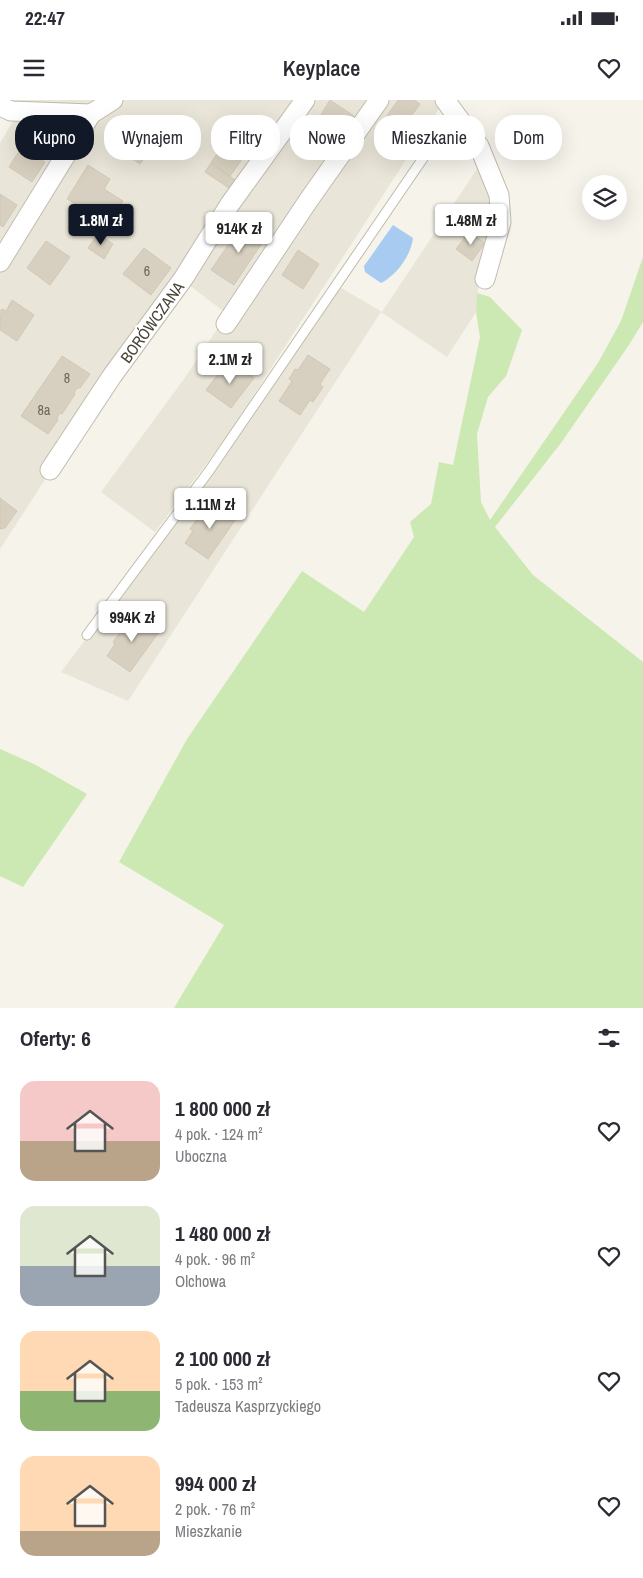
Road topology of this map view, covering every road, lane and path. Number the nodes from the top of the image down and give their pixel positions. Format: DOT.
graph roads {
  1 [pos="113,100"];
  2 [pos="305,100"];
  3 [pos="379,100"];
  4 [pos="0,106"];
  5 [pos="449,106"];
  6 [pos="91,114"];
  7 [pos="0,262"];
  8 [pos="485,279"];
  9 [pos="226,324"];
  10 [pos="50,470"];
  11 [pos="87,634"];
  1 -- 6 [label="street"];
  2 -- 10 [label="street, BORÓWCZANA"];
  3 -- 9 [label="street"];
  4 -- 6 [label="street"];
  5 -- 8 [label="street"];
  5 -- 11 [label="lane"];
  6 -- 7 [label="street"];
}
